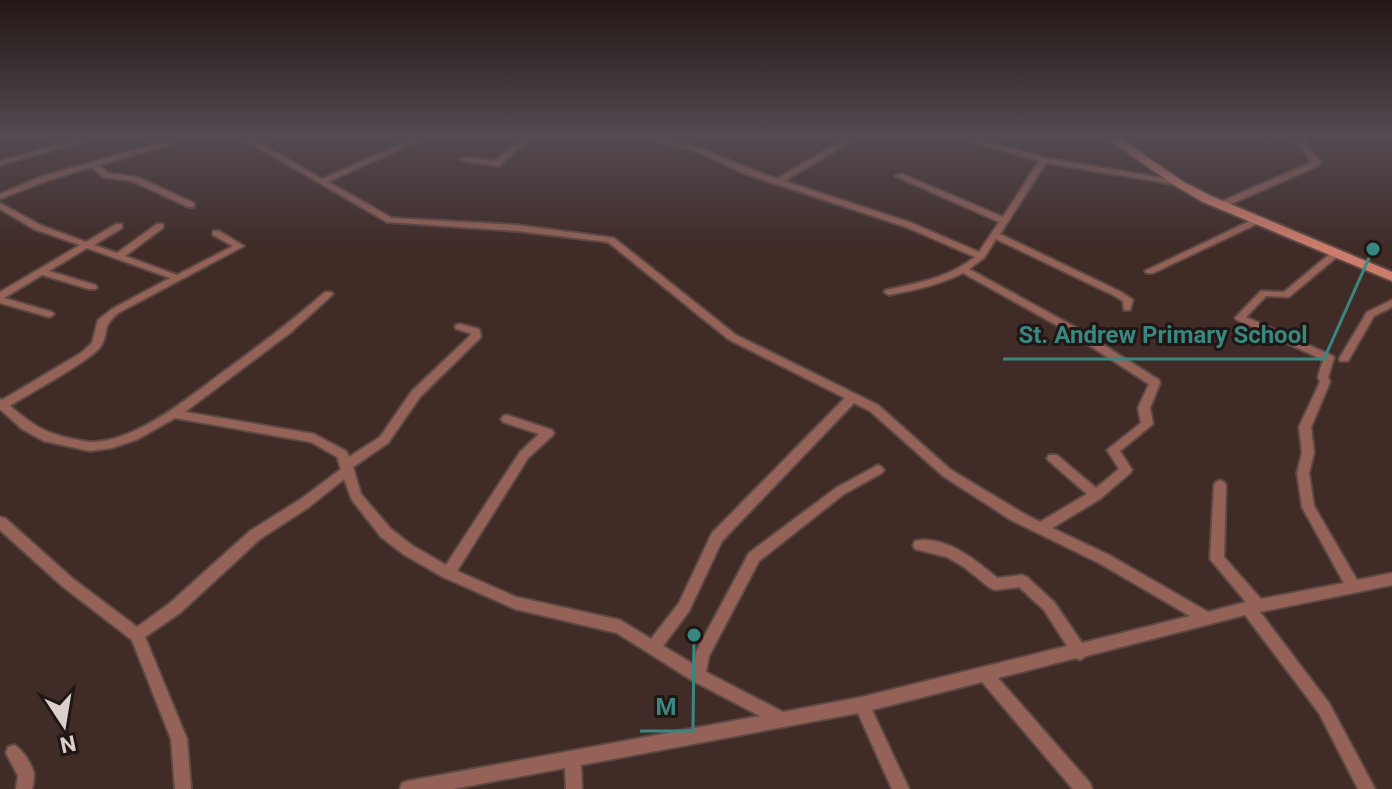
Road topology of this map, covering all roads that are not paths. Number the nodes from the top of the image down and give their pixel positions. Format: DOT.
graph roads {
  1 [pos="61,174"];
  2 [pos="105,174"];
  3 [pos="307,174"];
  4 [pos="340,174"];
  5 [pos="764,174"];
  6 [pos="790,174"];
  7 [pos="1035,174"];
  8 [pos="1125,174"];
  9 [pos="1164,174"];
  10 [pos="1292,174"];
  11 [pos="899,176"];
  12 [pos="780,180"];
  13 [pos="321,182"];
  14 [pos="1178,183"];
  15 [pos="0,197"];
  16 [pos="0,205"];
  17 [pos="191,205"];
  18 [pos="1221,205"];
  19 [pos="1003,220"];
  20 [pos="1256,221"];
  21 [pos="119,226"];
  22 [pos="160,226"];
  23 [pos="216,233"];
  24 [pos="994,235"];
  25 [pos="84,245"];
  26 [pos="1335,254"];
  27 [pos="981,256"];
  28 [pos="117,257"];
  29 [pos="964,270"];
  30 [pos="1150,271"];
  31 [pos="41,272"];
  32 [pos="1392,277"];
  33 [pos="178,278"];
  34 [pos="92,287"];
  35 [pos="889,292"];
  36 [pos="328,294"];
  37 [pos="0,298"];
  38 [pos="1392,303"];
  39 [pos="1127,308"];
  40 [pos="49,314"];
  41 [pos="460,327"];
  42 [pos="1344,359"];
  43 [pos="853,397"];
  44 [pos="2,404"];
  45 [pos="174,414"];
  46 [pos="507,419"];
  47 [pos="1053,458"];
  48 [pos="348,467"];
  49 [pos="878,470"];
  50 [pos="1220,485"];
  51 [pos="1096,495"];
  52 [pos="0,522"];
  53 [pos="1042,527"];
  54 [pos="920,545"];
  55 [pos="448,573"];
  56 [pos="1392,579"];
  57 [pos="1354,587"];
  58 [pos="1253,607"];
  59 [pos="1206,618"];
  60 [pos="137,635"];
  61 [pos="654,647"];
  62 [pos="1080,653"];
  63 [pos="985,674"];
  64 [pos="698,676"];
  65 [pos="862,705"];
  66 [pos="781,719"];
  67 [pos="14,753"];
  68 [pos="573,761"];
  69 [pos="24,789"];
  70 [pos="183,789"];
  71 [pos="408,789"];
  72 [pos="574,789"];
  73 [pos="901,789"];
  74 [pos="1084,789"];
  75 [pos="1367,789"];
  1 -- 15 [label="street"];
  2 -- 17 [label="street"];
  3 -- 13 [label="street"];
  4 -- 13 [label="street"];
  5 -- 12 [label="street"];
  6 -- 12 [label="street"];
  7 -- 19 [label="street"];
  8 -- 14 [label="street"];
  9 -- 14 [label="street"];
  10 -- 18 [label="street"];
  11 -- 19 [label="street"];
  12 -- 27 [label="street"];
  13 -- 43 [label="street"];
  14 -- 18 [label="street"];
  16 -- 25 [label="street"];
  18 -- 20 [label="street"];
  19 -- 24 [label="street"];
  20 -- 26 [label="street"];
  20 -- 30 [label="street"];
  21 -- 25 [label="street"];
  22 -- 28 [label="street"];
  23 -- 33 [label="street"];
  24 -- 27 [label="street"];
  24 -- 39 [label="street"];
  25 -- 28 [label="street"];
  25 -- 31 [label="street"];
  26 -- 32 [label="street"];
  26 -- 57 [label="street"];
  27 -- 29 [label="street"];
  28 -- 33 [label="street"];
  29 -- 35 [label="street"];
  29 -- 51 [label="street"];
  31 -- 34 [label="street"];
  31 -- 37 [label="street"];
  33 -- 44 [label="street"];
  36 -- 45 [label="street"];
  37 -- 40 [label="street"];
  38 -- 42 [label="street"];
  41 -- 48 [label="street"];
  43 -- 53 [label="street"];
  43 -- 61 [label="street"];
  44 -- 45 [label="street"];
  45 -- 48 [label="street"];
  46 -- 55 [label="street"];
  47 -- 51 [label="street"];
  48 -- 55 [label="street"];
  48 -- 60 [label="street"];
  49 -- 64 [label="street"];
  50 -- 58 [label="street"];
  51 -- 53 [label="street"];
  52 -- 60 [label="street"];
  53 -- 59 [label="street"];
  54 -- 62 [label="street"];
  55 -- 61 [label="street"];
  56 -- 57 [label="street"];
  57 -- 58 [label="street"];
  58 -- 59 [label="street"];
  58 -- 75 [label="street"];
  59 -- 62 [label="street"];
  60 -- 70 [label="street"];
  61 -- 64 [label="street"];
  62 -- 63 [label="street"];
  63 -- 65 [label="street"];
  63 -- 74 [label="street"];
  64 -- 66 [label="street"];
  65 -- 66 [label="street"];
  65 -- 73 [label="street"];
  66 -- 68 [label="street"];
  67 -- 69 [label="street"];
  68 -- 71 [label="street"];
  68 -- 72 [label="street"];
}
